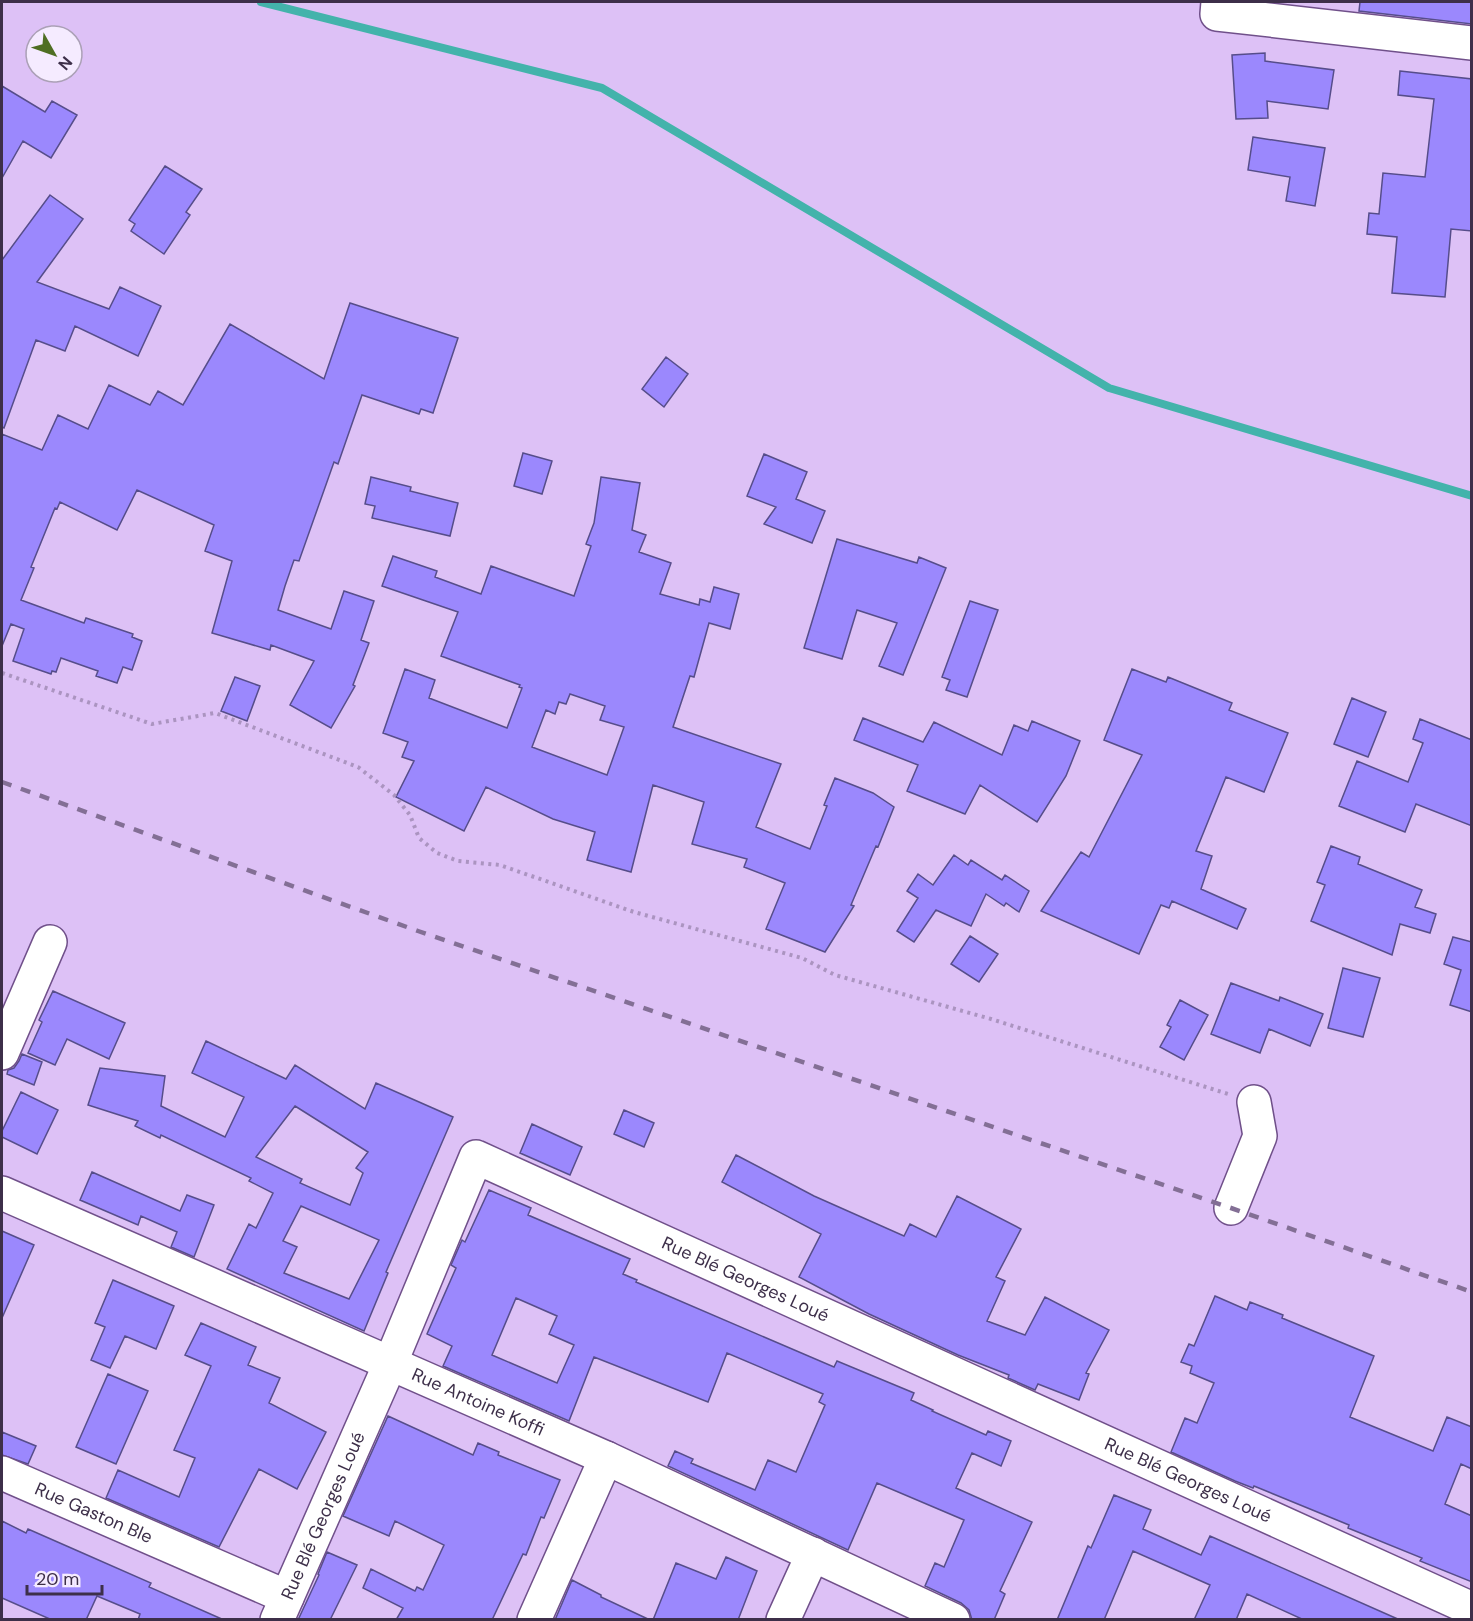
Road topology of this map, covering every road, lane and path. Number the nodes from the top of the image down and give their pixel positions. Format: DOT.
graph roads {
  1 [pos="1218,2"];
  2 [pos="1472,43"];
  3 [pos="2,674"];
  4 [pos="50,942"];
  5 [pos="2,1053"];
  6 [pos="1254,1102"];
  7 [pos="2,1193"];
  8 [pos="1231,1208"];
  9 [pos="390,1364"];
  10 [pos="606,1458"];
  11 [pos="2,1473"];
  12 [pos="813,1554"];
  13 [pos="282,1608"];
  14 [pos="1472,1609"];
  15 [pos="534,1620"];
  16 [pos="783,1620"];
  17 [pos="953,1620"];
  1 -- 2 [label="street"];
  3 -- 6 [label="path"];
  4 -- 5 [label="street"];
  6 -- 8 [label="street"];
  7 -- 9 [label="street, Rue Antoine Koffi"];
  9 -- 10 [label="street, Rue Antoine Koffi"];
  9 -- 13 [label="street, Rue Blé Georges Loué"];
  9 -- 14 [label="street, Rue Blé Georges Loué"];
  10 -- 12 [label="street, Rue Antoine Koffi"];
  10 -- 15 [label="street"];
  11 -- 13 [label="street, Rue Gaston Ble"];
  12 -- 16 [label="street"];
  12 -- 17 [label="street, Rue Antoine Koffi"];
}
